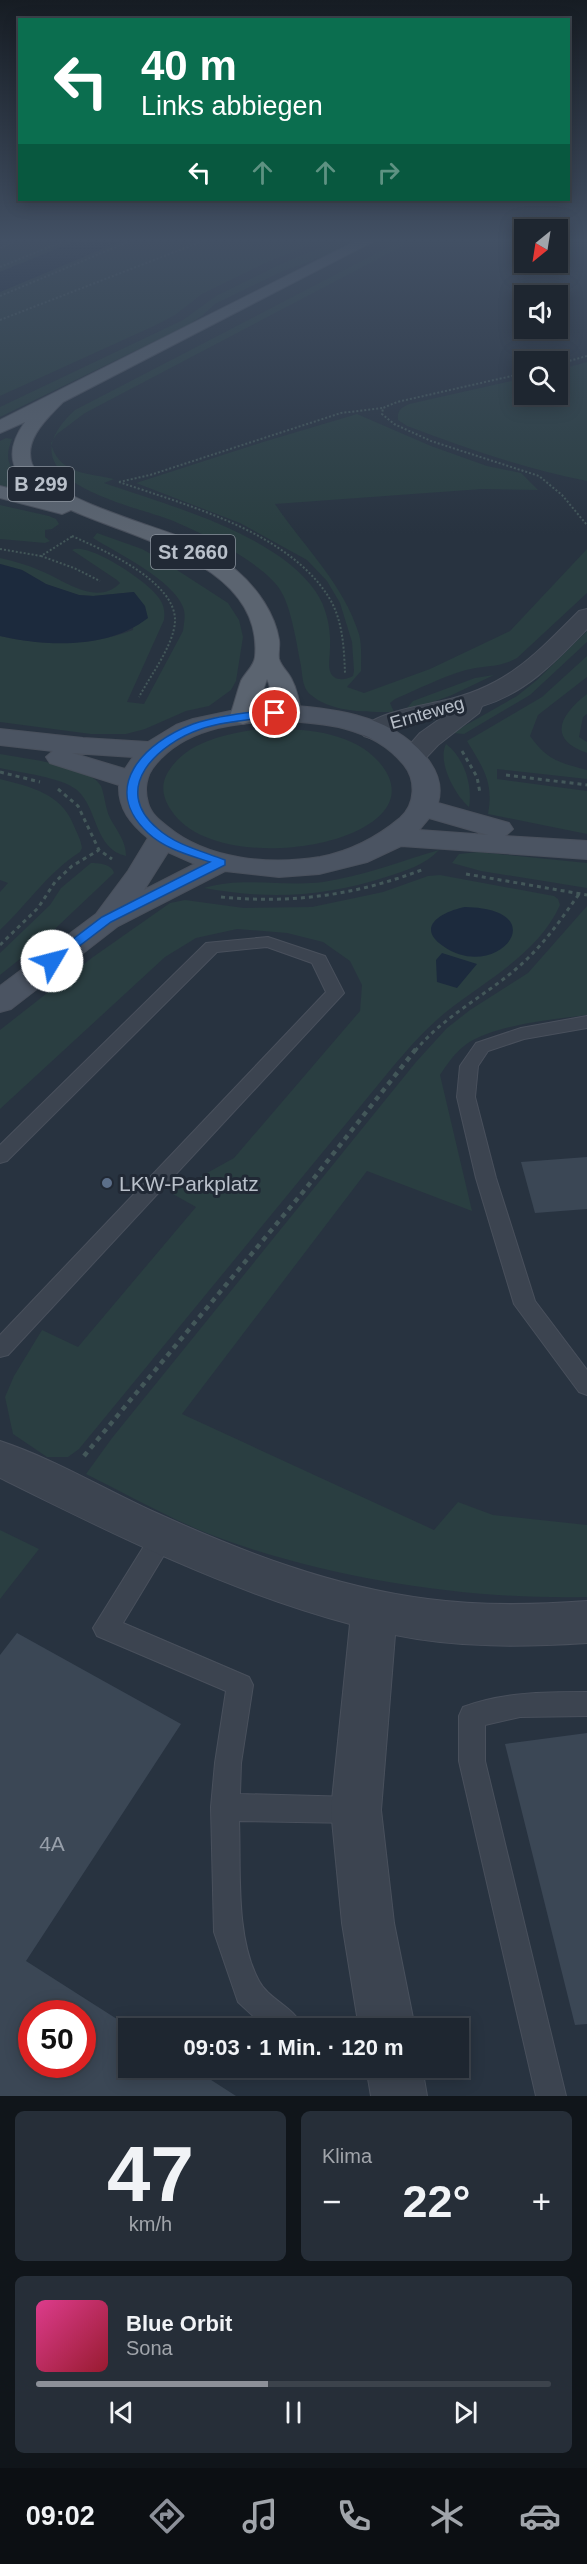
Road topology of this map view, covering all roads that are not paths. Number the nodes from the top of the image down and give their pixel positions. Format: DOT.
graph roads {
  1 [pos="174,339"];
  2 [pos="58,397"];
  3 [pos="0,427"];
  4 [pos="0,492"];
  5 [pos="0,498"];
  6 [pos="54,506"];
  7 [pos="139,529"];
  8 [pos="587,616"];
  9 [pos="267,660"];
  10 [pos="483,698"];
  11 [pos="288,713"];
  12 [pos="243,716"];
  13 [pos="372,731"];
  14 [pos="0,738"];
  15 [pos="154,750"];
  16 [pos="412,757"];
  17 [pos="134,781"];
  18 [pos="423,808"];
  19 [pos="399,837"];
  20 [pos="162,838"];
  21 [pos="583,850"];
  22 [pos="220,862"];
  23 [pos="107,920"];
  24 [pos="0,1002"];
  25 [pos="587,1022"];
  26 [pos="0,1156"];
  27 [pos="0,1348"];
  28 [pos="587,1386"];
  29 [pos="0,1458"];
  30 [pos="164,1537"];
  31 [pos="374,1610"];
  32 [pos="587,1622"];
  33 [pos="587,1704"];
  34 [pos="225,1807"];
  35 [pos="356,1810"];
  36 [pos="277,2018"];
  37 [pos="385,2018"];
  38 [pos="396,2078"];
  39 [pos="399,2096"];
  40 [pos="551,2096"];
  1 -- 2 [label="main road, B 299"];
  2 -- 3 [label="main road, B 299"];
  2 -- 7 [label="main road, B 299"];
  4 -- 6 [label="main road, St 2660"];
  5 -- 6 [label="main road, St 2660"];
  6 -- 7 [label="main road, St 2660"];
  7 -- 9 [label="main road, St 2660"];
  8 -- 10 [label="street, Ernteweg"];
  9 -- 11 [label="main road"];
  9 -- 12 [label="main road"];
  10 -- 13 [label="street, Ernteweg"];
  10 -- 16 [label="street, Ernteweg"];
  11 -- 12 [label="main road"];
  11 -- 13 [label="main road"];
  12 -- 15 [label="main road"];
  13 -- 16 [label="main road"];
  14 -- 15 [label="main road"];
  14 -- 17 [label="main road"];
  15 -- 17 [label="main road"];
  16 -- 18 [label="main road"];
  17 -- 20 [label="main road"];
  18 -- 19 [label="main road"];
  18 -- 21 [label="main road"];
  19 -- 21 [label="main road"];
  19 -- 22 [label="main road"];
  20 -- 22 [label="main road"];
  20 -- 23 [label="main road"];
  22 -- 23 [label="main road"];
  23 -- 24 [label="main road"];
  25 -- 28 [label="lane"];
  26 -- 27 [label="lane"];
  29 -- 30 [label="street"];
  30 -- 31 [label="street"];
  30 -- 34 [label="lane"];
  31 -- 32 [label="street"];
  31 -- 35 [label="street"];
  33 -- 40 [label="lane"];
  34 -- 35 [label="lane"];
  34 -- 36 [label="lane"];
  35 -- 37 [label="street"];
  38 -- 39 [label="street"];
}
